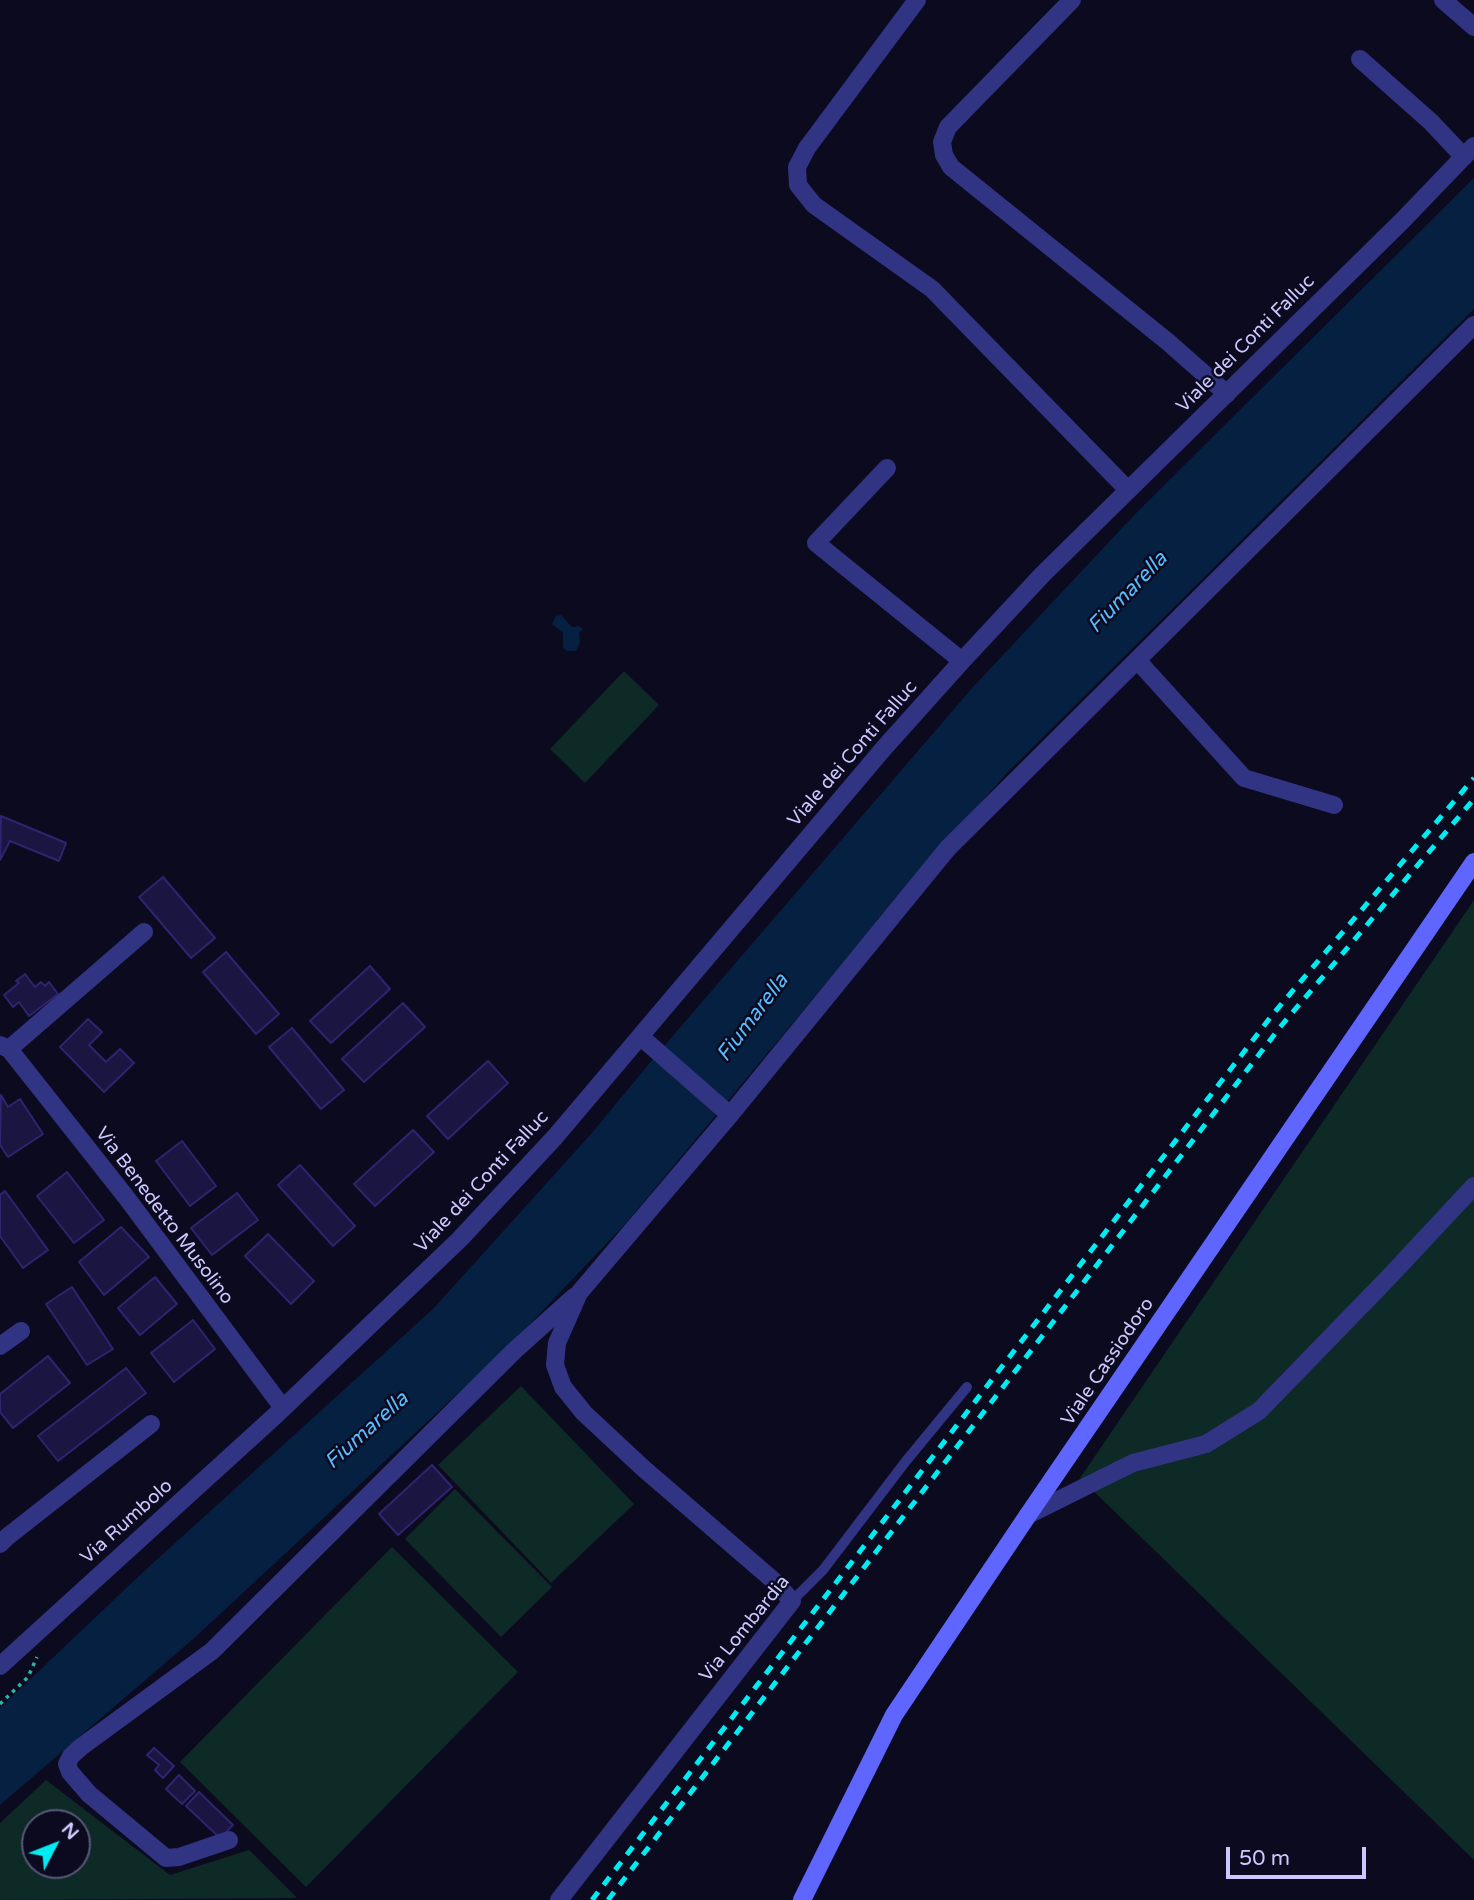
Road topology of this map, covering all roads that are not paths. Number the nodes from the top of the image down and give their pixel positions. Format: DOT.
graph roads {
  1 [pos="917,0"];
  2 [pos="1072,0"];
  3 [pos="1443,0"];
  4 [pos="1474,27"];
  5 [pos="1360,59"];
  6 [pos="1469,151"];
  7 [pos="1474,325"];
  8 [pos="1227,394"];
  9 [pos="887,468"];
  10 [pos="1128,490"];
  11 [pos="962,660"];
  12 [pos="1137,660"];
  13 [pos="1334,805"];
  14 [pos="1474,862"];
  15 [pos="144,932"];
  16 [pos="641,1037"];
  17 [pos="5,1047"];
  18 [pos="727,1112"];
  19 [pos="1474,1186"];
  20 [pos="579,1293"];
  21 [pos="21,1331"];
  22 [pos="0,1346"];
  23 [pos="967,1387"];
  24 [pos="283,1408"];
  25 [pos="151,1424"];
  26 [pos="1028,1515"];
  27 [pos="2,1538"];
  28 [pos="792,1601"];
  29 [pos="0,1666"];
  30 [pos="229,1840"];
  31 [pos="559,1900"];
  32 [pos="802,1900"];
  1 -- 10 [label="street"];
  2 -- 8 [label="street"];
  3 -- 4 [label="street"];
  5 -- 6 [label="street"];
  6 -- 8 [label="street, Viale dei Conti Falluc"];
  7 -- 12 [label="street"];
  8 -- 10 [label="street, Viale dei Conti Falluc"];
  9 -- 11 [label="street"];
  10 -- 11 [label="street, Viale dei Conti Falluc"];
  11 -- 16 [label="street, Viale dei Conti Falluc"];
  12 -- 13 [label="street"];
  12 -- 18 [label="street"];
  14 -- 26 [label="main road, Viale Cassiodoro"];
  15 -- 17 [label="street, Via Benedetto Musolino"];
  16 -- 18 [label="street"];
  16 -- 24 [label="street, Viale dei Conti Falluc"];
  17 -- 24 [label="street, Via Benedetto Musolino"];
  18 -- 20 [label="street"];
  19 -- 26 [label="street"];
  20 -- 28 [label="street"];
  20 -- 30 [label="street"];
  21 -- 22 [label="street"];
  23 -- 28 [label="lane, Via Lombardia"];
  24 -- 29 [label="street, Via Rumbolo"];
  25 -- 27 [label="street"];
  26 -- 32 [label="main road, Viale Cassiodoro"];
  28 -- 31 [label="street, Via Lombardia"];
}
